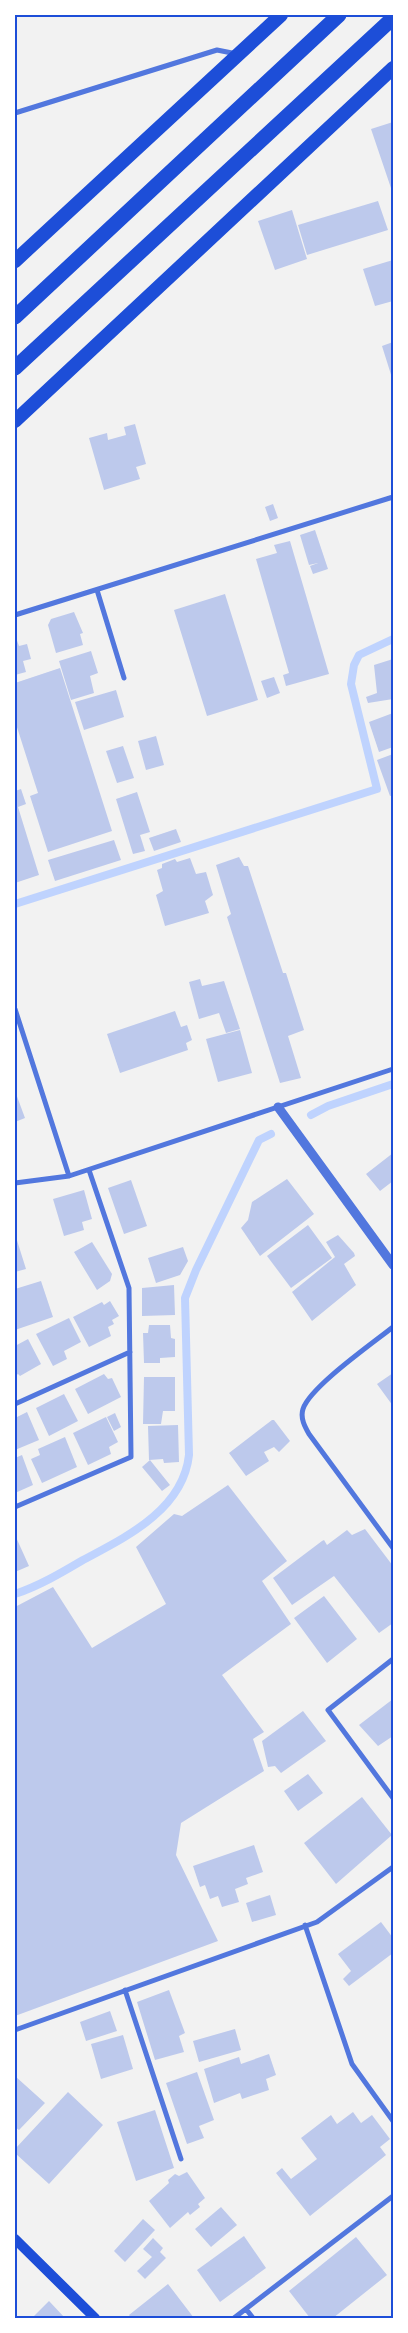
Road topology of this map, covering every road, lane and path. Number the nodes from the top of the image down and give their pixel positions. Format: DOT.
graph roads {
  1 [pos="281,15"];
  2 [pos="339,15"];
  3 [pos="393,18"];
  4 [pos="238,55"];
  5 [pos="393,68"];
  6 [pos="15,113"];
  7 [pos="15,261"];
  8 [pos="15,318"];
  9 [pos="15,368"];
  10 [pos="15,421"];
  11 [pos="393,498"];
  12 [pos="97,590"];
  13 [pos="15,615"];
  14 [pos="124,678"];
  15 [pos="15,1008"];
  16 [pos="393,1069"];
  17 [pos="278,1107"];
  18 [pos="89,1170"];
  19 [pos="69,1176"];
  20 [pos="15,1183"];
  21 [pos="393,1265"];
  22 [pos="393,1326"];
  23 [pos="130,1352"];
  24 [pos="15,1404"];
  25 [pos="15,1507"];
  26 [pos="393,1548"];
  27 [pos="393,1659"];
  28 [pos="393,1798"];
  29 [pos="393,1867"];
  30 [pos="305,1925"];
  31 [pos="125,1990"];
  32 [pos="15,2030"];
  33 [pos="393,2121"];
  34 [pos="180,2159"];
  35 [pos="393,2196"];
  36 [pos="15,2239"];
  37 [pos="246,2309"];
  38 [pos="95,2318"];
  39 [pos="234,2318"];
  40 [pos="253,2318"];
  1 -- 4 [label="highway"];
  2 -- 8 [label="highway"];
  3 -- 9 [label="highway"];
  4 -- 6 [label="street"];
  4 -- 7 [label="highway"];
  5 -- 10 [label="highway"];
  11 -- 12 [label="street"];
  12 -- 13 [label="street"];
  12 -- 14 [label="street"];
  15 -- 19 [label="street"];
  16 -- 17 [label="street"];
  17 -- 18 [label="street"];
  17 -- 21 [label="street"];
  18 -- 19 [label="street"];
  18 -- 23 [label="street"];
  19 -- 20 [label="street"];
  22 -- 26 [label="street"];
  23 -- 24 [label="street"];
  23 -- 25 [label="street"];
  27 -- 28 [label="street"];
  29 -- 30 [label="street"];
  30 -- 31 [label="street"];
  30 -- 33 [label="street"];
  31 -- 32 [label="street"];
  31 -- 34 [label="street"];
  35 -- 37 [label="street"];
  36 -- 38 [label="main road"];
  37 -- 39 [label="street"];
  37 -- 40 [label="street"];
}
